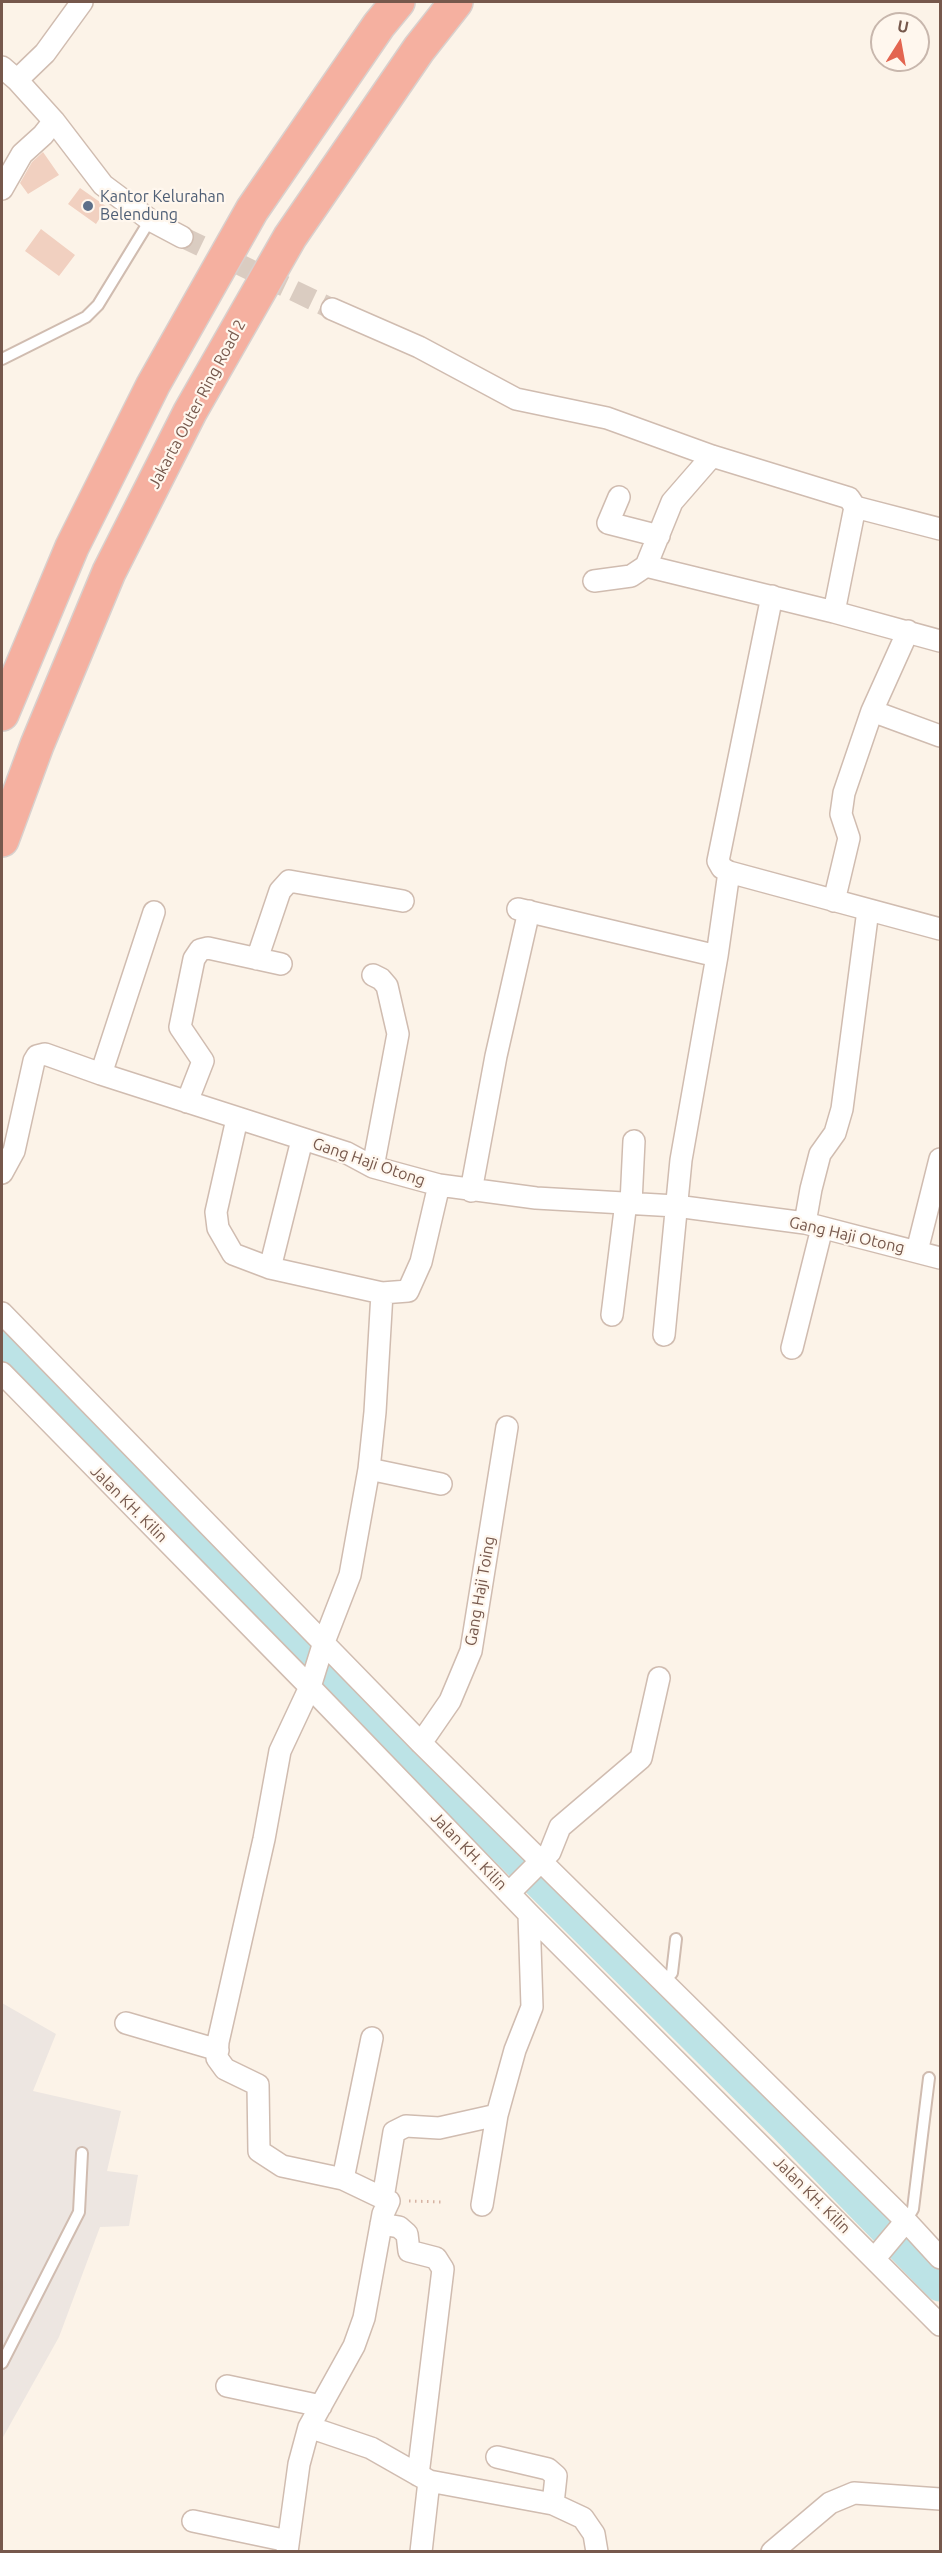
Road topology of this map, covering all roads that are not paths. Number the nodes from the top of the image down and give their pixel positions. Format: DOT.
graph roads {
  1 [pos="82,2"];
  2 [pos="398,2"];
  3 [pos="456,2"];
  4 [pos="9,74"];
  5 [pos="54,121"];
  6 [pos="2,189"];
  7 [pos="150,220"];
  8 [pos="182,237"];
  9 [pos="332,309"];
  10 [pos="2,359"];
  11 [pos="712,456"];
  12 [pos="619,497"];
  13 [pos="855,507"];
  14 [pos="940,528"];
  15 [pos="659,536"];
  16 [pos="646,566"];
  17 [pos="594,581"];
  18 [pos="772,596"];
  19 [pos="834,612"];
  20 [pos="908,631"];
  21 [pos="939,634"];
  22 [pos="872,711"];
  23 [pos="2,714"];
  24 [pos="940,736"];
  25 [pos="2,840"];
  26 [pos="729,872"];
  27 [pos="402,901"];
  28 [pos="834,901"];
  29 [pos="868,910"];
  30 [pos="154,912"];
  31 [pos="940,928"];
  32 [pos="717,956"];
  33 [pos="257,959"];
  34 [pos="281,964"];
  35 [pos="373,975"];
  36 [pos="101,1074"];
  37 [pos="187,1102"];
  38 [pos="237,1119"];
  39 [pos="302,1140"];
  40 [pos="634,1142"];
  41 [pos="940,1159"];
  42 [pos="373,1167"];
  43 [pos="2,1173"];
  44 [pos="439,1185"];
  45 [pos="471,1191"];
  46 [pos="629,1202"];
  47 [pos="676,1206"];
  48 [pos="813,1226"];
  49 [pos="917,1251"];
  50 [pos="940,1258"];
  51 [pos="270,1268"];
  52 [pos="382,1293"];
  53 [pos="2,1313"];
  54 [pos="612,1315"];
  55 [pos="664,1335"];
  56 [pos="792,1348"];
  57 [pos="2,1373"];
  58 [pos="507,1427"];
  59 [pos="369,1469"];
  60 [pos="441,1484"];
  61 [pos="323,1646"];
  62 [pos="659,1678"];
  63 [pos="313,1681"];
  64 [pos="421,1743"];
  65 [pos="525,1877"];
  66 [pos="529,1914"];
  67 [pos="676,1938"];
  68 [pos="663,1982"];
  69 [pos="126,2022"];
  70 [pos="372,2038"];
  71 [pos="218,2050"];
  72 [pos="929,2078"];
  73 [pos="497,2115"];
  74 [pos="82,2153"];
  75 [pos="343,2179"];
  76 [pos="386,2200"];
  77 [pos="482,2205"];
  78 [pos="381,2224"];
  79 [pos="903,2225"];
  80 [pos="879,2254"];
  81 [pos="940,2258"];
  82 [pos="940,2325"];
  83 [pos="2,2363"];
  84 [pos="227,2386"];
  85 [pos="321,2406"];
  86 [pos="309,2427"];
  87 [pos="497,2457"];
  88 [pos="424,2478"];
  89 [pos="940,2499"];
  90 [pos="553,2504"];
  91 [pos="193,2521"];
  92 [pos="287,2546"];
  93 [pos="420,2552"];
  94 [pos="597,2552"];
  95 [pos="772,2552"];
  1 -- 4 [label="street"];
  2 -- 23 [label="highway"];
  3 -- 25 [label="highway, Jakarta Outer Ring Road 2"];
  4 -- 5 [label="street"];
  5 -- 6 [label="street"];
  5 -- 7 [label="street"];
  7 -- 8 [label="street"];
  7 -- 10 [label="lane"];
  9 -- 11 [label="street"];
  11 -- 13 [label="street"];
  11 -- 15 [label="street"];
  12 -- 15 [label="street"];
  13 -- 14 [label="street"];
  13 -- 19 [label="street"];
  15 -- 16 [label="street"];
  16 -- 17 [label="street"];
  16 -- 18 [label="street"];
  18 -- 19 [label="street"];
  18 -- 26 [label="street"];
  19 -- 20 [label="street"];
  20 -- 21 [label="street"];
  20 -- 22 [label="street"];
  22 -- 24 [label="street"];
  22 -- 28 [label="street"];
  26 -- 28 [label="street"];
  26 -- 32 [label="street"];
  27 -- 33 [label="street"];
  28 -- 29 [label="street"];
  29 -- 31 [label="street"];
  29 -- 48 [label="street"];
  30 -- 36 [label="street"];
  32 -- 45 [label="street"];
  32 -- 47 [label="street"];
  33 -- 34 [label="street"];
  33 -- 37 [label="street"];
  35 -- 42 [label="street"];
  36 -- 37 [label="street, Gang Haji Otong"];
  36 -- 43 [label="street, Gang Haji Otong"];
  37 -- 38 [label="street, Gang Haji Otong"];
  38 -- 39 [label="street, Gang Haji Otong"];
  38 -- 51 [label="street"];
  39 -- 42 [label="street, Gang Haji Otong"];
  39 -- 51 [label="street"];
  40 -- 46 [label="street"];
  41 -- 49 [label="street"];
  42 -- 44 [label="street, Gang Haji Otong"];
  44 -- 45 [label="street, Gang Haji Otong"];
  44 -- 52 [label="street"];
  45 -- 46 [label="street, Gang Haji Otong"];
  46 -- 47 [label="street, Gang Haji Otong"];
  46 -- 54 [label="street"];
  47 -- 48 [label="street, Gang Haji Otong"];
  47 -- 55 [label="street"];
  48 -- 49 [label="street, Gang Haji Otong"];
  48 -- 56 [label="street"];
  49 -- 50 [label="street, Gang Haji Otong"];
  51 -- 52 [label="street"];
  52 -- 59 [label="street"];
  53 -- 61 [label="street, Jalan KH. Kilin"];
  57 -- 63 [label="street, Jalan KH. Kilin"];
  58 -- 64 [label="street, Gang Haji Toing"];
  59 -- 60 [label="street"];
  59 -- 61 [label="street"];
  61 -- 63 [label="street"];
  61 -- 64 [label="street, Jalan KH. Kilin"];
  62 -- 65 [label="street"];
  63 -- 65 [label="street, Jalan KH. Kilin"];
  63 -- 71 [label="street"];
  64 -- 65 [label="street, Jalan KH. Kilin"];
  65 -- 66 [label="street, Jalan KH. Kilin"];
  65 -- 68 [label="street, Jalan KH. Kilin"];
  66 -- 73 [label="street"];
  66 -- 80 [label="street, Jalan KH. Kilin"];
  67 -- 68 [label="lane"];
  68 -- 79 [label="street, Jalan KH. Kilin"];
  69 -- 71 [label="street"];
  70 -- 75 [label="street"];
  71 -- 75 [label="street"];
  72 -- 79 [label="lane"];
  73 -- 76 [label="street"];
  73 -- 77 [label="street"];
  74 -- 83 [label="lane"];
  75 -- 76 [label="street"];
  76 -- 78 [label="street"];
  78 -- 85 [label="street"];
  78 -- 88 [label="street"];
  79 -- 80 [label="street"];
  79 -- 81 [label="street, Jalan KH. Kilin"];
  80 -- 82 [label="street, Jalan KH. Kilin"];
  84 -- 85 [label="street"];
  85 -- 86 [label="street"];
  86 -- 88 [label="street"];
  86 -- 92 [label="street"];
  87 -- 90 [label="street"];
  88 -- 90 [label="street"];
  88 -- 93 [label="street"];
  89 -- 95 [label="street"];
  90 -- 94 [label="street"];
  91 -- 92 [label="street"];
}
